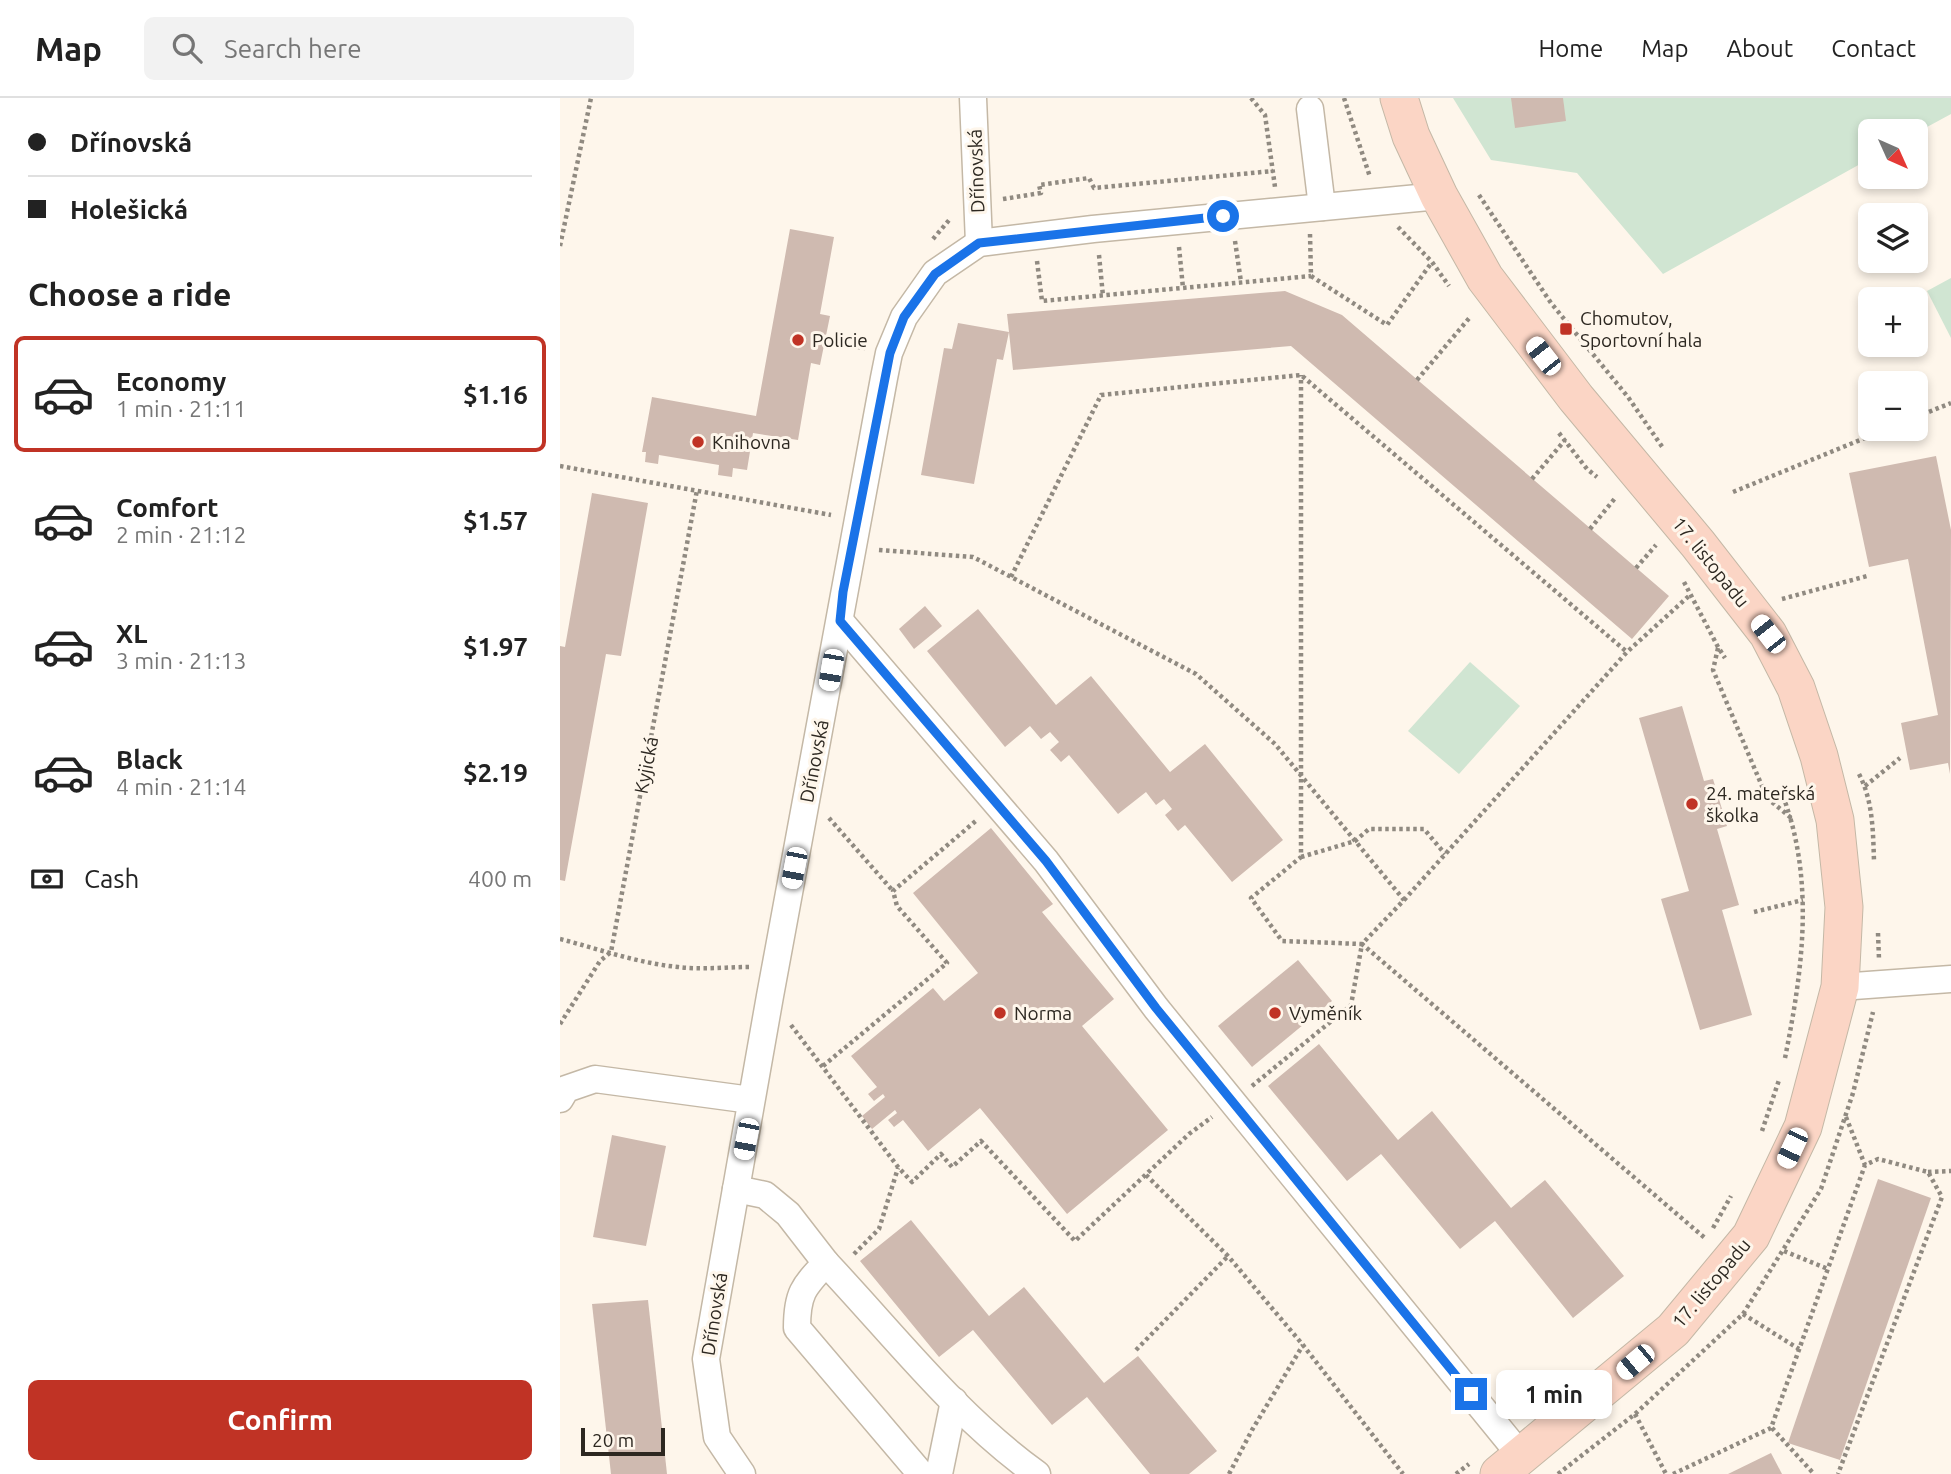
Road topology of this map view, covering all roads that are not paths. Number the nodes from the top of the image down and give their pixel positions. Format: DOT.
graph roads {
  1 [pos="973,98"];
  2 [pos="1399,98"];
  3 [pos="1310,109"];
  4 [pos="1456,190"];
  5 [pos="1316,218"];
  6 [pos="979,243"];
  7 [pos="840,621"];
  8 [pos="1951,979"];
  9 [pos="1840,987"];
  10 [pos="560,1099"];
  11 [pos="751,1100"];
  12 [pos="736,1189"];
  13 [pos="831,1268"];
  14 [pos="954,1401"];
  15 [pos="1511,1465"];
  16 [pos="742,1474"];
  17 [pos="921,1474"];
  18 [pos="939,1474"];
  19 [pos="1037,1474"];
  1 -- 6 [label="street, Dřínovská"];
  2 -- 4 [label="street, 17. listopadu"];
  3 -- 5 [label="street"];
  4 -- 5 [label="street, Dřínovská"];
  4 -- 9 [label="street, 17. listopadu"];
  5 -- 6 [label="street, Dřínovská"];
  6 -- 7 [label="street, Dřínovská"];
  7 -- 11 [label="street, Dřínovská"];
  7 -- 15 [label="street"];
  8 -- 9 [label="street"];
  9 -- 15 [label="street, 17. listopadu"];
  10 -- 11 [label="street"];
  11 -- 12 [label="street, Dřínovská"];
  12 -- 13 [label="street"];
  12 -- 16 [label="street, Dřínovská"];
  13 -- 14 [label="street"];
  13 -- 17 [label="street"];
  14 -- 18 [label="street"];
  14 -- 19 [label="street"];
}
